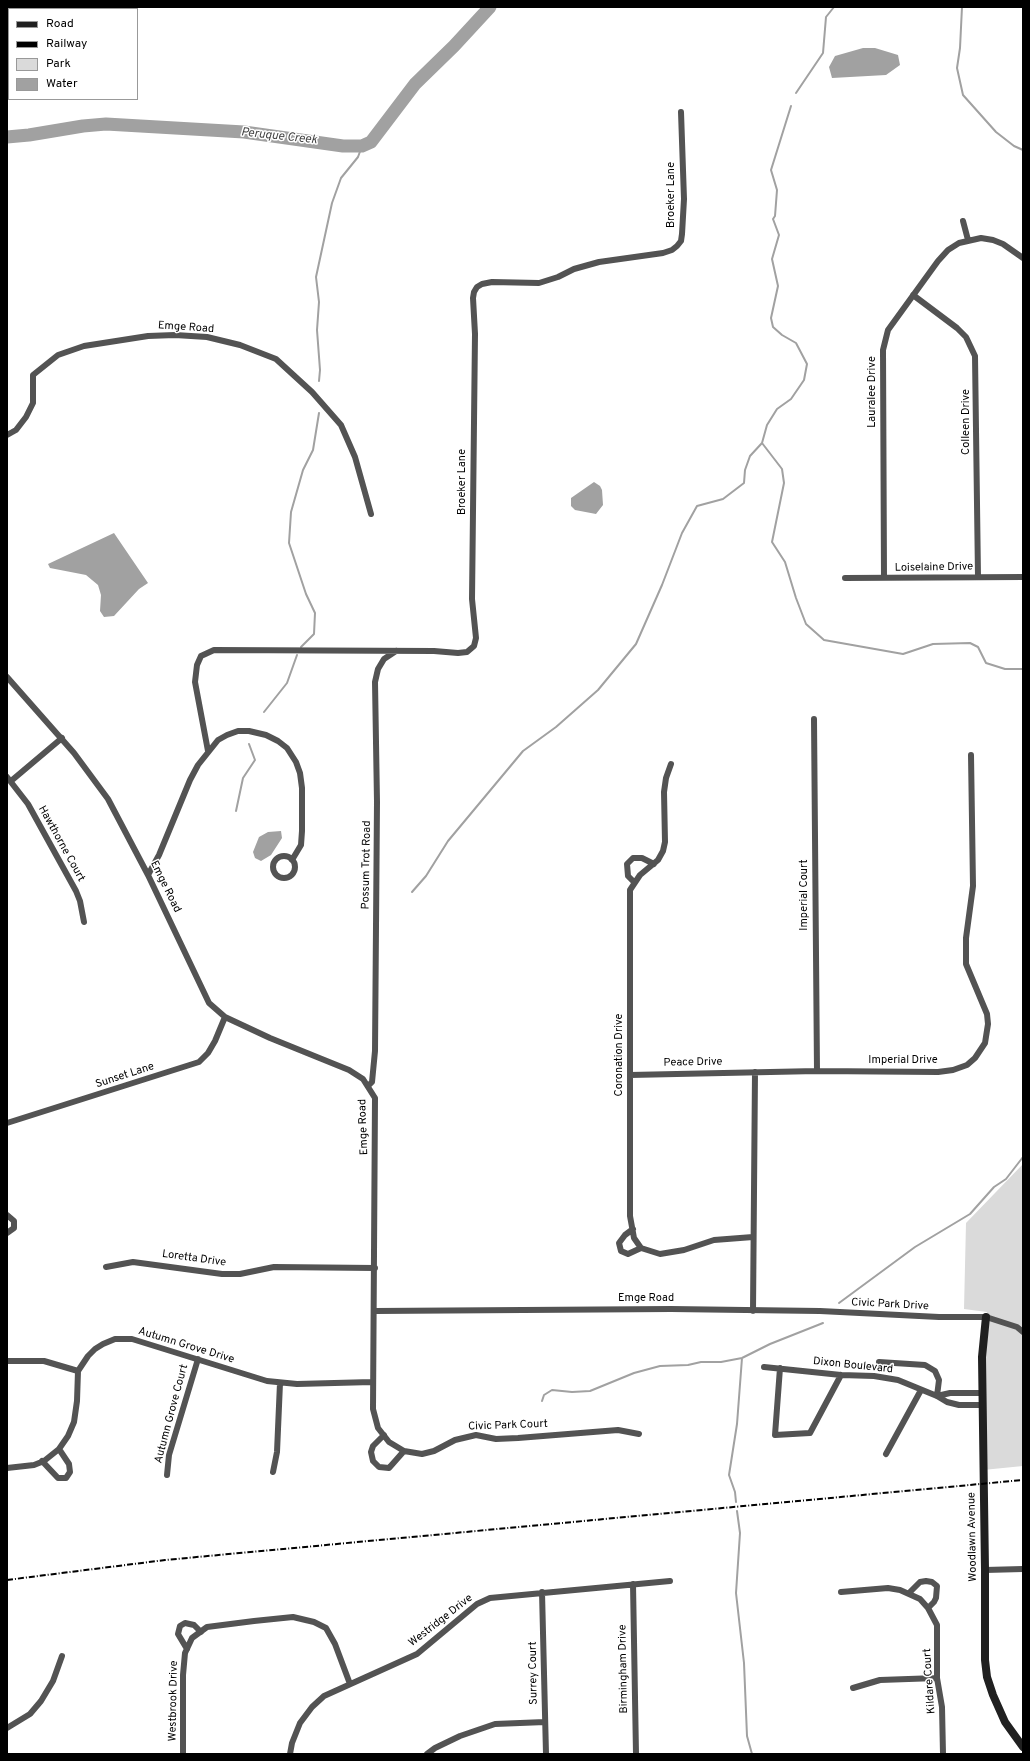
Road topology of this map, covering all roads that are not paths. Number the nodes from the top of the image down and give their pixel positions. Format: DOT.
graph roads {
  1 [pos="681,112"];
  2 [pos="963,221"];
  3 [pos="968,240"];
  4 [pos="1023,258"];
  5 [pos="913,295"];
  6 [pos="7,435"];
  7 [pos="371,514"];
  8 [pos="978,577"];
  9 [pos="1023,577"];
  10 [pos="845,578"];
  11 [pos="884,578"];
  12 [pos="396,651"];
  13 [pos="7,677"];
  14 [pos="814,719"];
  15 [pos="62,738"];
  16 [pos="208,751"];
  17 [pos="971,755"];
  18 [pos="671,764"];
  19 [pos="9,779"];
  20 [pos="292,860"];
  21 [pos="654,864"];
  22 [pos="148,875"];
  23 [pos="634,882"];
  24 [pos="84,922"];
  25 [pos="225,1017"];
  26 [pos="817,1071"];
  27 [pos="755,1072"];
  28 [pos="630,1075"];
  29 [pos="368,1086"];
  30 [pos="7,1123"];
  31 [pos="7,1215"];
  32 [pos="633,1229"];
  33 [pos="7,1233"];
  34 [pos="753,1237"];
  35 [pos="641,1248"];
  36 [pos="106,1267"];
  37 [pos="375,1268"];
  38 [pos="375,1311"];
  39 [pos="753,1311"];
  40 [pos="986,1317"];
  41 [pos="1023,1332"];
  42 [pos="198,1359"];
  43 [pos="7,1361"];
  44 [pos="879,1362"];
  45 [pos="764,1367"];
  46 [pos="780,1368"];
  47 [pos="78,1371"];
  48 [pos="841,1375"];
  49 [pos="372,1382"];
  50 [pos="280,1383"];
  51 [pos="921,1390"];
  52 [pos="982,1393"];
  53 [pos="937,1396"];
  54 [pos="982,1405"];
  55 [pos="639,1434"];
  56 [pos="384,1436"];
  57 [pos="59,1449"];
  58 [pos="404,1451"];
  59 [pos="886,1454"];
  60 [pos="42,1461"];
  61 [pos="7,1468"];
  62 [pos="273,1472"];
  63 [pos="167,1475"];
  64 [pos="1023,1569"];
  65 [pos="985,1570"];
  66 [pos="670,1581"];
  67 [pos="633,1584"];
  68 [pos="542,1592"];
  69 [pos="841,1592"];
  70 [pos="910,1593"];
  71 [pos="928,1608"];
  72 [pos="201,1632"];
  73 [pos="187,1649"];
  74 [pos="62,1656"];
  75 [pos="937,1678"];
  76 [pos="350,1684"];
  77 [pos="853,1688"];
  78 [pos="545,1722"];
  79 [pos="7,1728"];
  80 [pos="1023,1747"];
  81 [pos="183,1754"];
  82 [pos="290,1754"];
  83 [pos="427,1754"];
  84 [pos="546,1754"];
  85 [pos="636,1754"];
  86 [pos="943,1754"];
  1 -- 12 [label="street, Broeker Lane"];
  2 -- 3 [label="street"];
  3 -- 4 [label="street"];
  3 -- 5 [label="street, Lauralee Drive"];
  5 -- 8 [label="street, Colleen Drive"];
  5 -- 11 [label="street, Lauralee Drive"];
  6 -- 7 [label="street, Emge Road"];
  8 -- 9 [label="street, Loiselaine Drive"];
  8 -- 11 [label="street, Loiselaine Drive"];
  10 -- 11 [label="street, Loiselaine Drive"];
  12 -- 16 [label="street, Broeker Lane"];
  12 -- 29 [label="street, Possum Trot Road"];
  13 -- 15 [label="street, Emge Road"];
  14 -- 26 [label="street, Imperial Court"];
  15 -- 19 [label="street"];
  15 -- 22 [label="street, Emge Road"];
  16 -- 20 [label="street"];
  16 -- 22 [label="street"];
  17 -- 26 [label="street, Imperial Drive"];
  18 -- 21 [label="street"];
  19 -- 24 [label="street, Hawthorne Court"];
  21 -- 23 [label="street"];
  21 -- 23 [label="street"];
  22 -- 25 [label="street, Emge Road"];
  23 -- 28 [label="street, Coronation Drive"];
  25 -- 29 [label="street, Emge Road"];
  25 -- 30 [label="street, Sunset Lane"];
  26 -- 27 [label="street, Imperial Drive"];
  27 -- 28 [label="street, Peace Drive"];
  27 -- 34 [label="street"];
  28 -- 32 [label="street, Coronation Drive"];
  29 -- 37 [label="street, Emge Road"];
  31 -- 33 [label="street"];
  32 -- 35 [label="street, Coronation Drive"];
  32 -- 35 [label="street"];
  34 -- 35 [label="street"];
  34 -- 39 [label="street"];
  36 -- 37 [label="street, Loretta Drive"];
  37 -- 38 [label="street, Emge Road"];
  38 -- 39 [label="street, Emge Road"];
  38 -- 49 [label="street, Civic Park Court"];
  39 -- 40 [label="street, Civic Park Drive"];
  40 -- 41 [label="street, Civic Park Drive"];
  40 -- 52 [label="street, Woodlawn Avenue"];
  42 -- 47 [label="street, Autumn Grove Drive"];
  42 -- 50 [label="street, Autumn Grove Drive"];
  42 -- 63 [label="street, Autumn Grove Court"];
  43 -- 47 [label="street"];
  44 -- 53 [label="street"];
  45 -- 46 [label="street, Dixon Boulevard"];
  46 -- 48 [label="street, Dixon Boulevard"];
  46 -- 48 [label="street"];
  47 -- 57 [label="street"];
  48 -- 51 [label="street, Dixon Boulevard"];
  49 -- 50 [label="street, Autumn Grove Drive"];
  49 -- 56 [label="street, Civic Park Court"];
  50 -- 62 [label="street"];
  51 -- 53 [label="street, Dixon Boulevard"];
  51 -- 59 [label="street"];
  52 -- 53 [label="street, Dixon Boulevard"];
  52 -- 54 [label="street, Woodlawn Avenue"];
  53 -- 54 [label="street, Dixon Boulevard"];
  54 -- 65 [label="street, Woodlawn Avenue"];
  55 -- 58 [label="street, Civic Park Court"];
  56 -- 58 [label="street, Civic Park Court"];
  56 -- 58 [label="street"];
  57 -- 60 [label="street"];
  57 -- 60 [label="street"];
  60 -- 61 [label="street"];
  64 -- 65 [label="street"];
  65 -- 80 [label="street, Woodlawn Avenue"];
  66 -- 67 [label="street, Westridge Drive"];
  67 -- 68 [label="street, Westridge Drive"];
  67 -- 85 [label="street, Birmingham Drive"];
  68 -- 76 [label="street, Westridge Drive"];
  68 -- 78 [label="street, Surrey Court"];
  69 -- 70 [label="street, Kildare Court"];
  70 -- 71 [label="street, Kildare Court"];
  70 -- 71 [label="street"];
  71 -- 75 [label="street, Kildare Court"];
  72 -- 73 [label="street, Westbrook Drive"];
  72 -- 73 [label="street, Westbrook Drive"];
  72 -- 76 [label="street, Westbrook Drive"];
  73 -- 81 [label="street, Westbrook Drive"];
  74 -- 79 [label="street"];
  75 -- 77 [label="street"];
  75 -- 86 [label="street, Kildare Court"];
  76 -- 82 [label="street, Westridge Drive"];
  78 -- 83 [label="street"];
  78 -- 84 [label="street, Surrey Court"];
}
